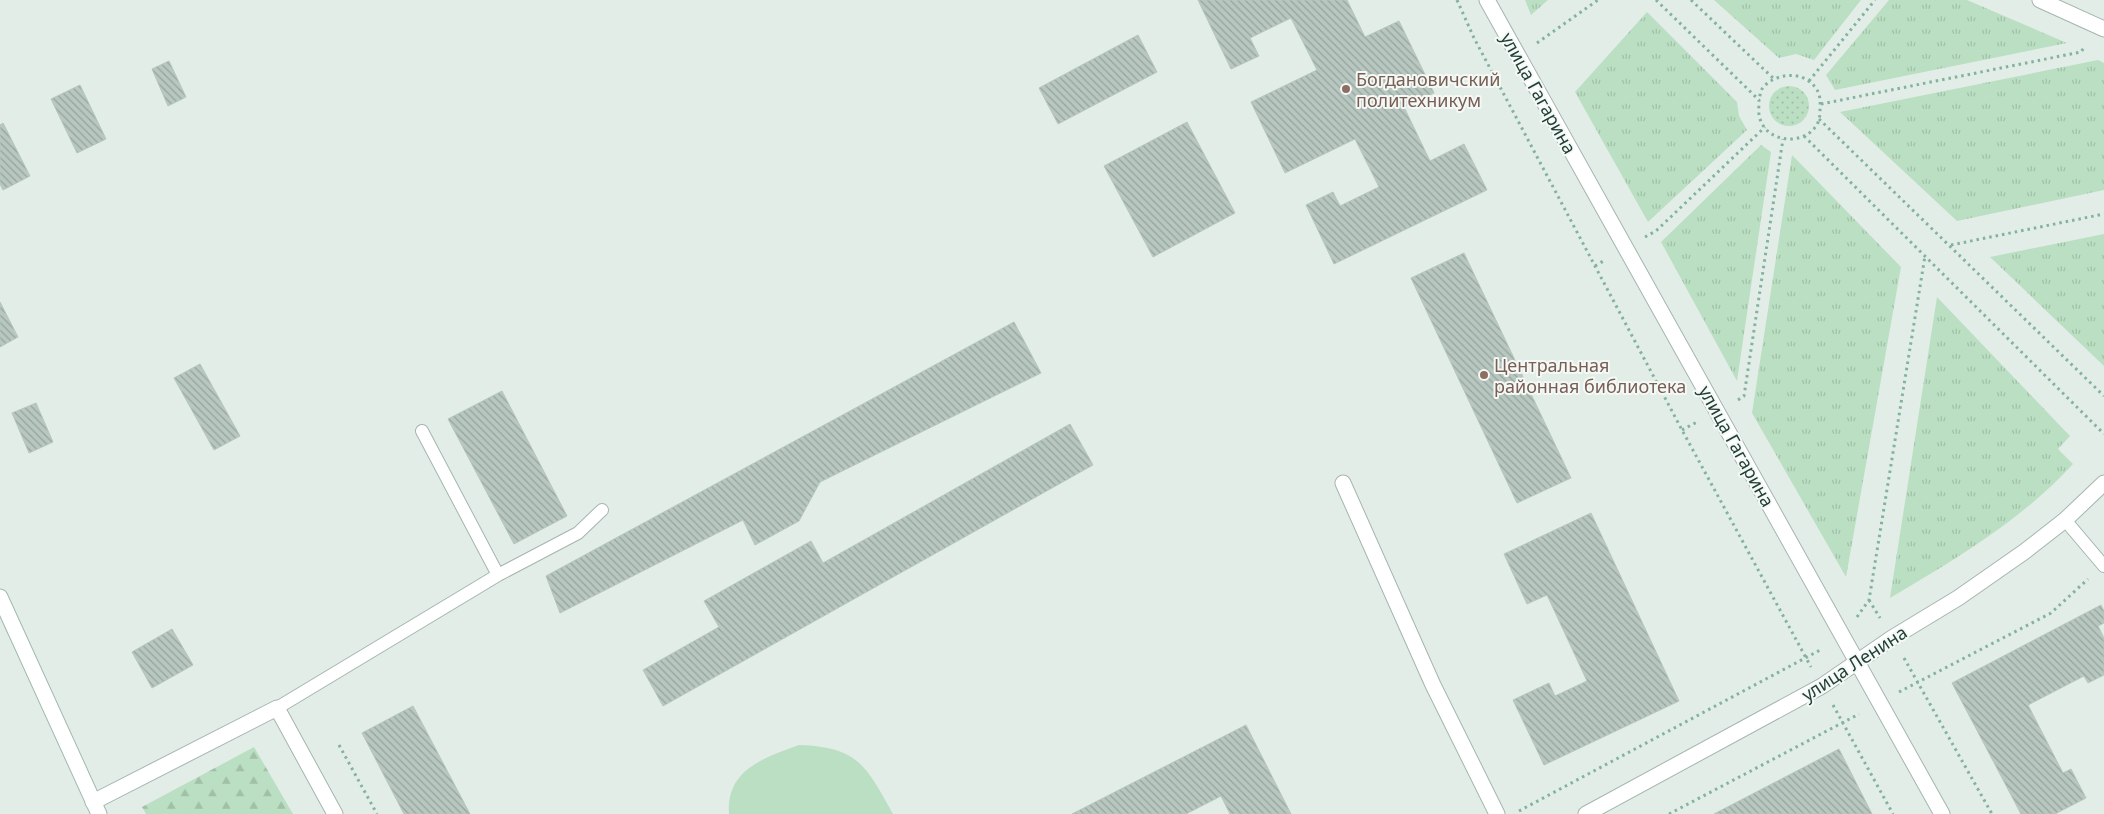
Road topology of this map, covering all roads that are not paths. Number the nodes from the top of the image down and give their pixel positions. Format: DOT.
graph roads {
  1 [pos="1487,0"];
  2 [pos="2040,0"];
  3 [pos="2100,27"];
  4 [pos="422,431"];
  5 [pos="1343,483"];
  6 [pos="2104,484"];
  7 [pos="602,510"];
  8 [pos="2065,520"];
  9 [pos="2104,566"];
  10 [pos="498,575"];
  11 [pos="0,597"];
  12 [pos="1858,662"];
  13 [pos="277,708"];
  14 [pos="96,808"];
  15 [pos="335,814"];
  16 [pos="1497,814"];
  17 [pos="1586,814"];
  18 [pos="1942,814"];
  1 -- 12 [label="street, улица Гагарина"];
  2 -- 3 [label="street"];
  4 -- 10 [label="lane"];
  5 -- 16 [label="street"];
  6 -- 8 [label="street, улица Ленина"];
  7 -- 10 [label="lane"];
  8 -- 9 [label="lane"];
  8 -- 12 [label="street, улица Ленина"];
  10 -- 13 [label="lane"];
  11 -- 14 [label="street"];
  12 -- 17 [label="street, улица Ленина"];
  12 -- 18 [label="street, улица Гагарина"];
  13 -- 14 [label="street"];
  13 -- 15 [label="street"];
}
